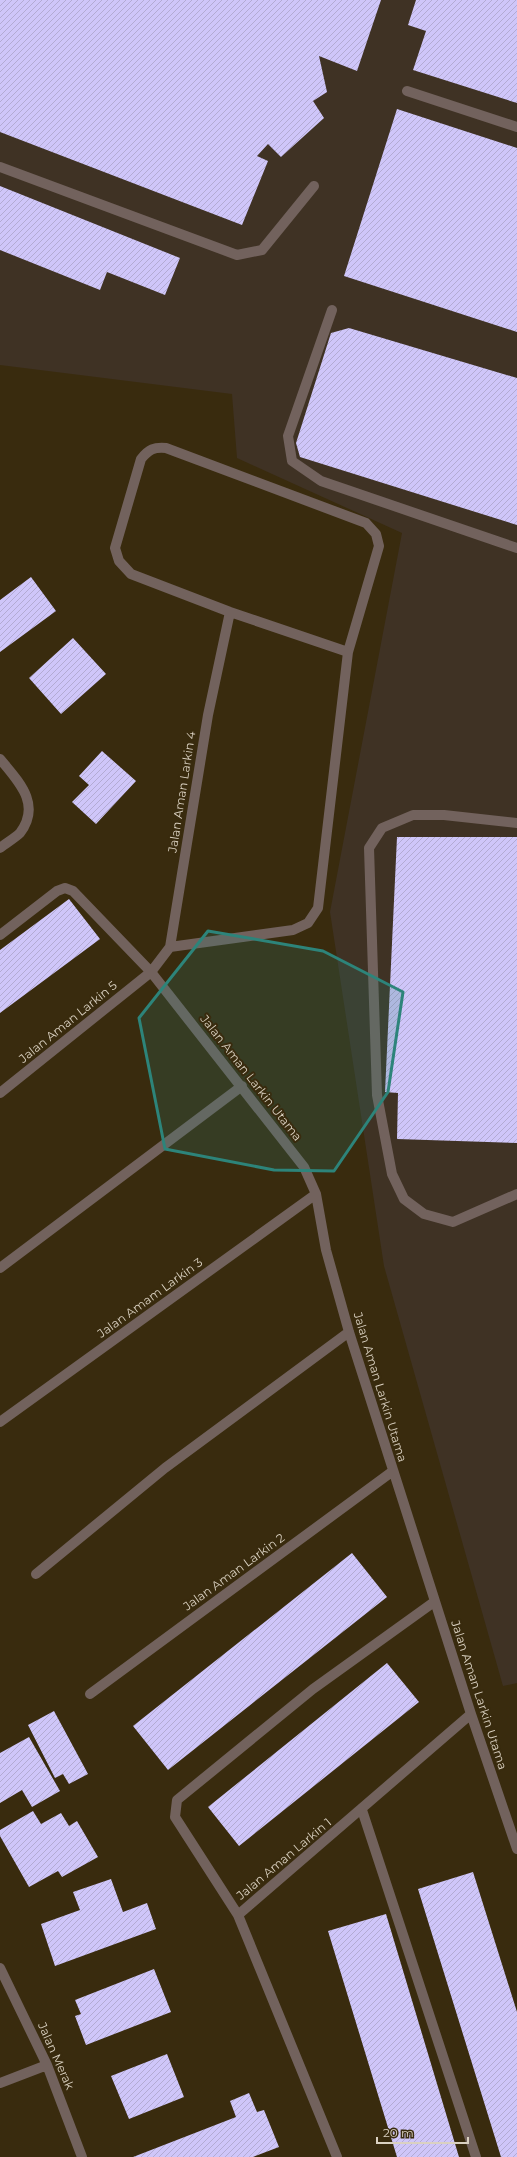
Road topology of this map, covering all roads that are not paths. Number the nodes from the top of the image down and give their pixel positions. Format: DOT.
graph roads {
  1 [pos="407,91"];
  2 [pos="517,127"];
  3 [pos="0,166"];
  4 [pos="314,186"];
  5 [pos="332,310"];
  6 [pos="517,548"];
  7 [pos="230,612"];
  8 [pos="348,652"];
  9 [pos="0,759"];
  10 [pos="517,823"];
  11 [pos="0,848"];
  12 [pos="0,934"];
  13 [pos="170,947"];
  14 [pos="151,972"];
  15 [pos="242,1086"];
  16 [pos="0,1093"];
  17 [pos="316,1194"];
  18 [pos="517,1194"];
  19 [pos="0,1268"];
  20 [pos="349,1332"];
  21 [pos="0,1422"];
  22 [pos="393,1471"];
  23 [pos="36,1574"];
  24 [pos="434,1602"];
  25 [pos="90,1694"];
  26 [pos="471,1714"];
  27 [pos="362,1810"];
  28 [pos="517,1849"];
  29 [pos="238,1915"];
  30 [pos="0,1968"];
  31 [pos="47,2065"];
  32 [pos="0,2083"];
  33 [pos="82,2157"];
  34 [pos="337,2157"];
  35 [pos="476,2157"];
  1 -- 2 [label="street"];
  3 -- 4 [label="street"];
  5 -- 6 [label="street"];
  7 -- 8 [label="street"];
  7 -- 8 [label="street"];
  7 -- 13 [label="street, Jalan Aman Larkin 4"];
  8 -- 13 [label="street"];
  9 -- 11 [label="street"];
  10 -- 18 [label="street"];
  12 -- 14 [label="street, Jalan Aman Larkin Utama"];
  13 -- 14 [label="street, Jalan Aman Larkin 4"];
  14 -- 15 [label="street, Jalan Aman Larkin Utama"];
  14 -- 16 [label="street, Jalan Aman Larkin 5"];
  15 -- 17 [label="street, Jalan Aman Larkin Utama"];
  15 -- 19 [label="street"];
  17 -- 20 [label="street, Jalan Aman Larkin Utama"];
  17 -- 21 [label="street, Jalan Amam Larkin 3"];
  20 -- 22 [label="street, Jalan Aman Larkin Utama"];
  20 -- 23 [label="street"];
  22 -- 24 [label="street, Jalan Aman Larkin Utama"];
  22 -- 25 [label="street, Jalan Aman Larkin 2"];
  24 -- 26 [label="street, Jalan Aman Larkin Utama"];
  24 -- 29 [label="street"];
  26 -- 27 [label="street, Jalan Aman Larkin 1"];
  26 -- 28 [label="street, Jalan Aman Larkin Utama"];
  27 -- 29 [label="street, Jalan Aman Larkin 1"];
  27 -- 35 [label="street"];
  29 -- 34 [label="street, Jalan Aman Larkin 1"];
  30 -- 31 [label="street, Jalan Merak"];
  31 -- 32 [label="street"];
  31 -- 33 [label="street, Jalan Merak"];
}
